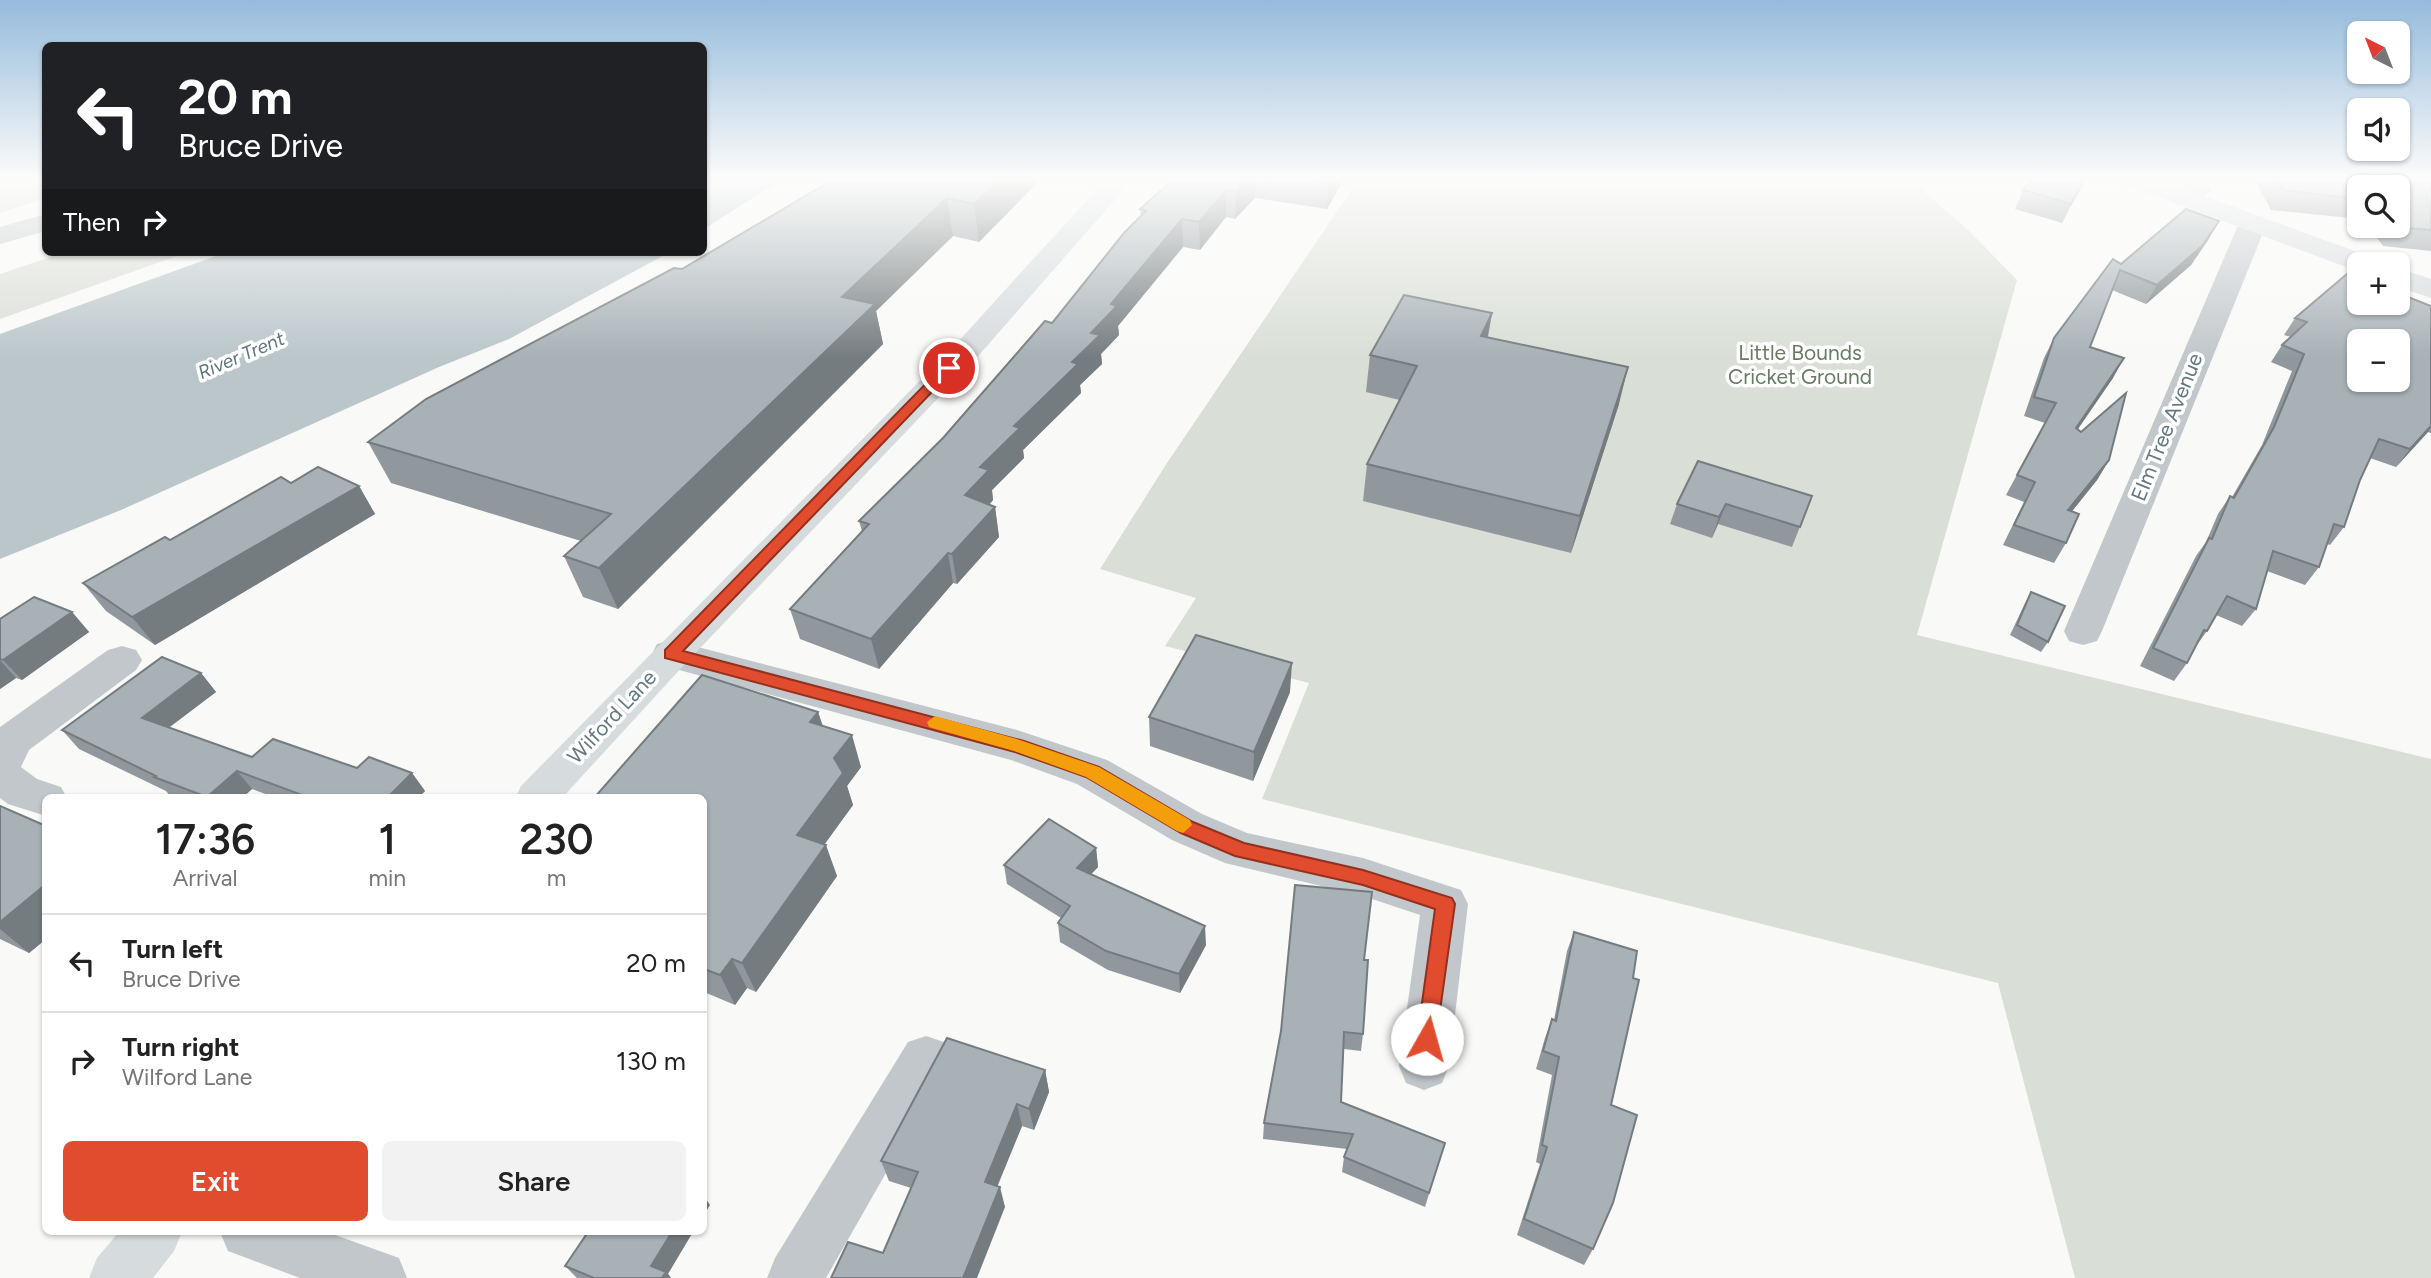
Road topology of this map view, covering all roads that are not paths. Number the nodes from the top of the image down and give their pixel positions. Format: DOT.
graph roads {
  1 [pos="1067,239"];
  2 [pos="2246,239"];
  3 [pos="2295,239"];
  4 [pos="2347,258"];
  5 [pos="2410,281"];
  6 [pos="2431,289"];
  7 [pos="2083,631"];
  8 [pos="671,654"];
  9 [pos="122,660"];
  10 [pos="0,766"];
  11 [pos="0,774"];
  12 [pos="540,794"];
  13 [pos="42,798"];
  14 [pos="926,1059"];
  15 [pos="1424,1066"];
  16 [pos="153,1235"];
  17 [pos="256,1235"];
  18 [pos="117,1278"];
  19 [pos="379,1278"];
  20 [pos="795,1278"];
  1 -- 8 [label="main road, Wilford Lane"];
  2 -- 7 [label="street, Elm Tree Avenue"];
  3 -- 4 [label="main road"];
  5 -- 6 [label="main road"];
  8 -- 12 [label="main road, Wilford Lane"];
  8 -- 15 [label="street"];
  9 -- 10 [label="street"];
  11 -- 13 [label="street"];
  14 -- 20 [label="street"];
  16 -- 18 [label="main road"];
  17 -- 19 [label="street"];
}
